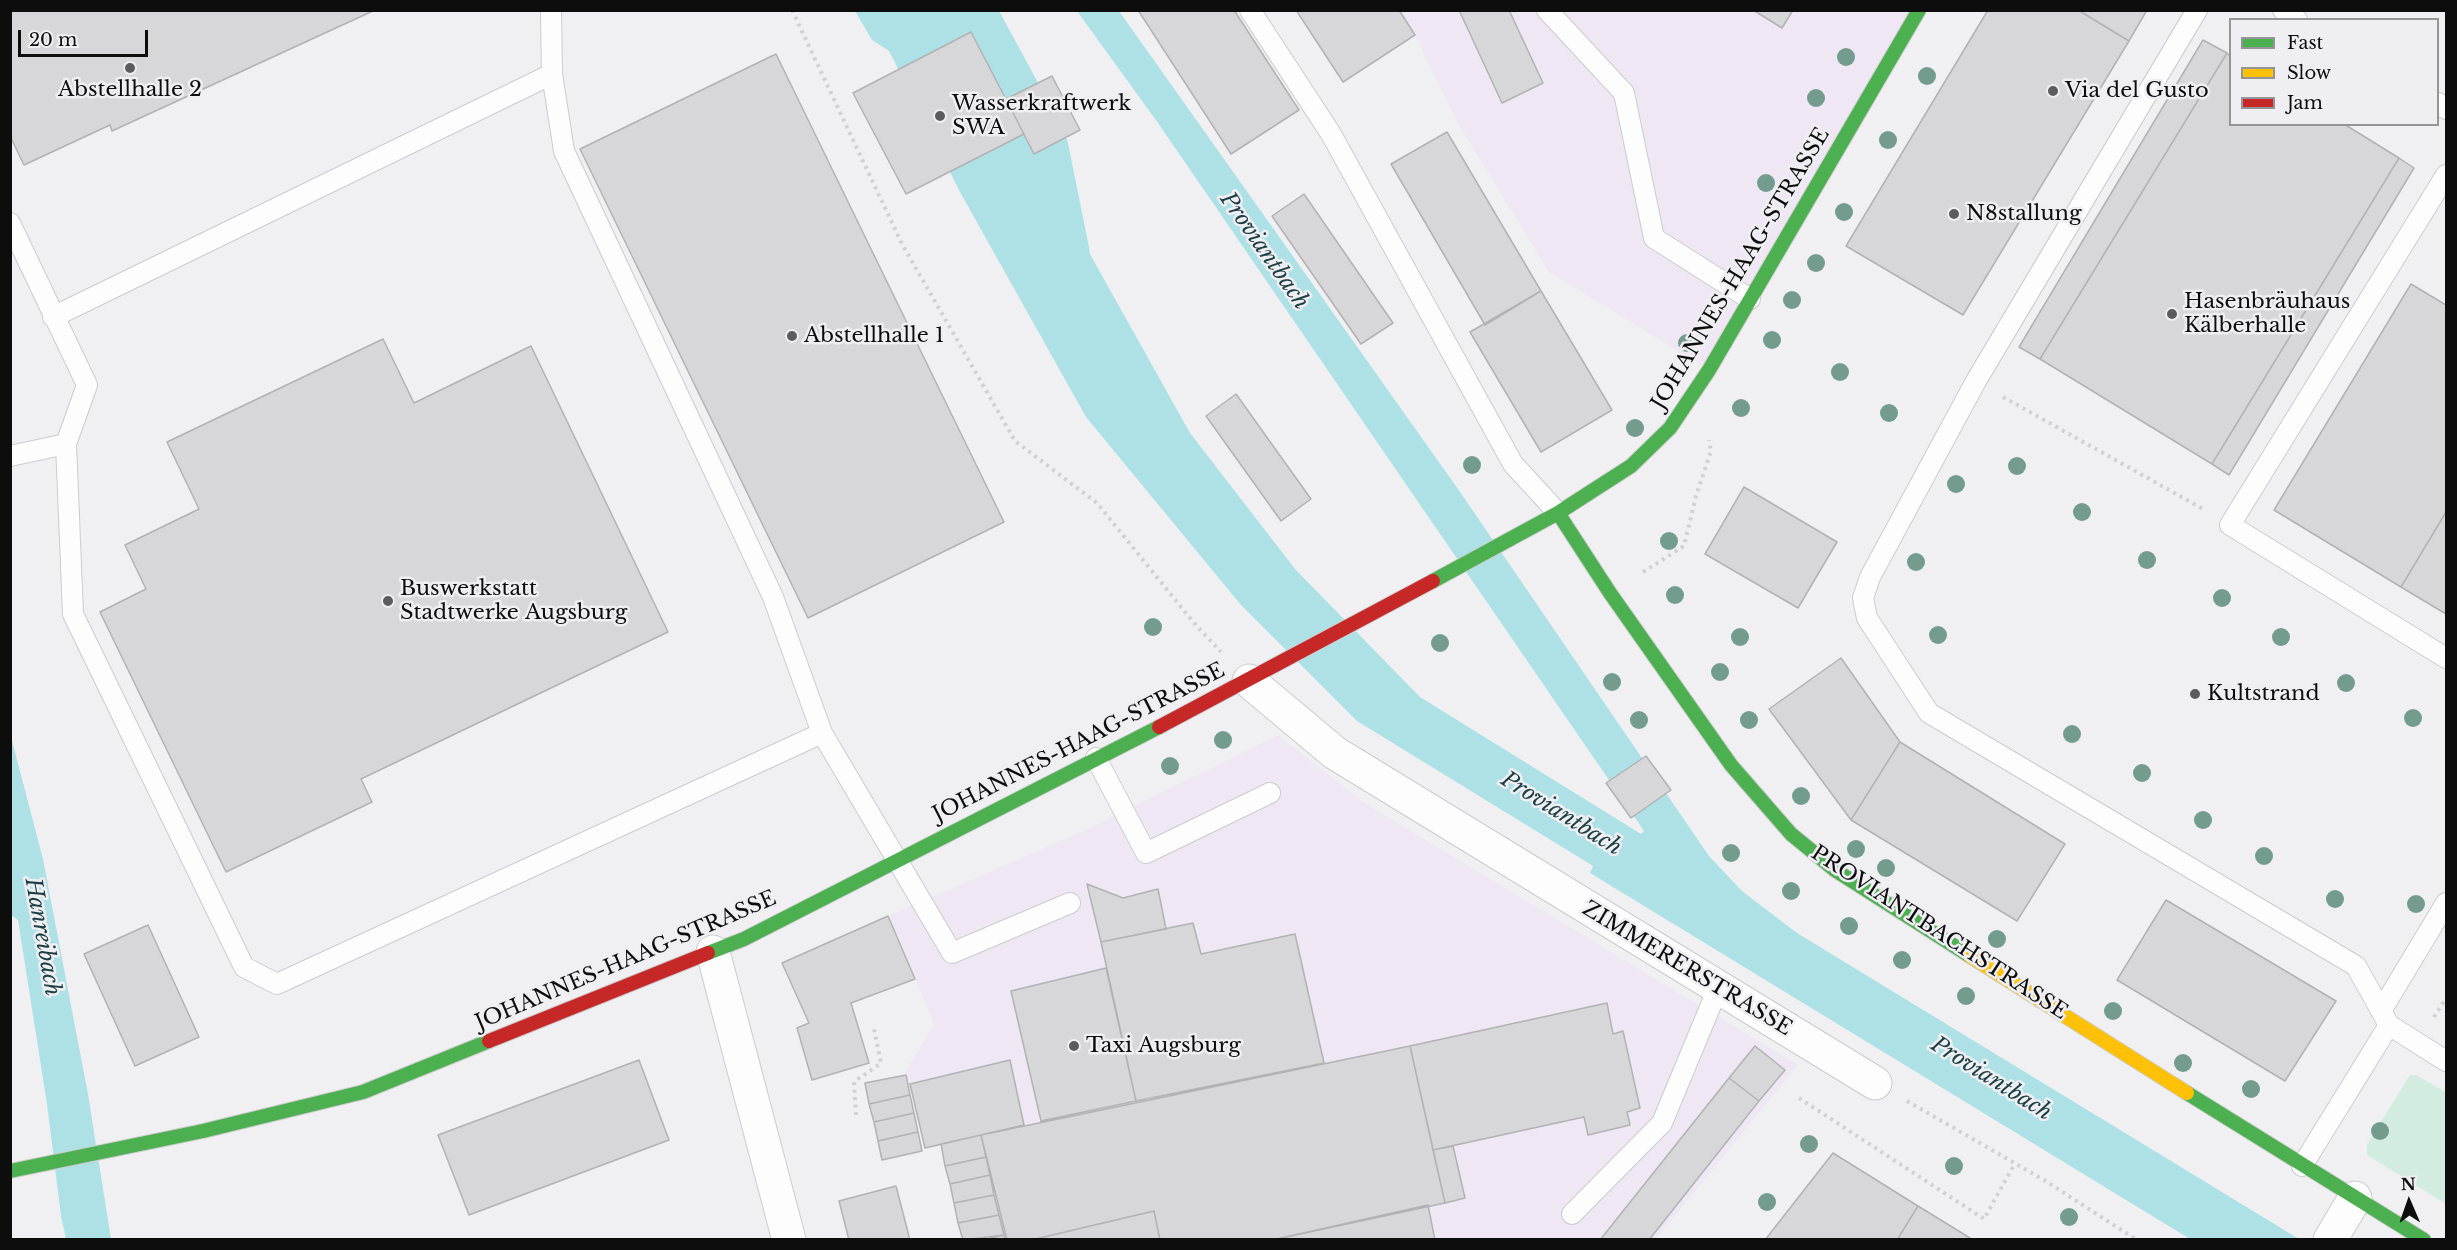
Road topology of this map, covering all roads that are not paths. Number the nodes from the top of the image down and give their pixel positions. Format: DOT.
graph roads {
  1 [pos="551,10"];
  2 [pos="1250,10"];
  3 [pos="1547,10"];
  4 [pos="1918,10"];
  5 [pos="2197,10"];
  6 [pos="552,74"];
  7 [pos="2446,175"];
  8 [pos="10,223"];
  9 [pos="1750,299"];
  10 [pos="52,317"];
  11 [pos="66,444"];
  12 [pos="10,456"];
  13 [pos="1558,513"];
  14 [pos="2446,658"];
  15 [pos="1249,681"];
  16 [pos="822,733"];
  17 [pos="1096,758"];
  18 [pos="1270,793"];
  19 [pos="897,858"];
  20 [pos="1070,903"];
  21 [pos="2446,903"];
  22 [pos="713,952"];
  23 [pos="1719,988"];
  24 [pos="2385,1018"];
  25 [pos="2446,1061"];
  26 [pos="1875,1083"];
  27 [pos="2302,1166"];
  28 [pos="10,1171"];
  29 [pos="2355,1198"];
  30 [pos="1572,1214"];
  31 [pos="2331,1238"];
  32 [pos="789,1239"];
  33 [pos="2424,1239"];
  1 -- 6 [label="lane"];
  2 -- 13 [label="lane"];
  3 -- 9 [label="lane"];
  4 -- 9 [label="street, JOHANNES-HAAG-STRASSE"];
  5 -- 24 [label="lane"];
  6 -- 10 [label="lane"];
  6 -- 16 [label="lane"];
  7 -- 14 [label="lane"];
  8 -- 10 [label="lane"];
  9 -- 13 [label="street, JOHANNES-HAAG-STRASSE"];
  10 -- 11 [label="lane"];
  11 -- 12 [label="lane"];
  11 -- 16 [label="lane"];
  13 -- 15 [label="street, JOHANNES-HAAG-STRASSE"];
  13 -- 27 [label="street, PROVIANTBACHSTRASSE"];
  15 -- 17 [label="street, JOHANNES-HAAG-STRASSE"];
  15 -- 23 [label="street, ZIMMERERSTRASSE"];
  16 -- 19 [label="lane"];
  17 -- 18 [label="lane"];
  17 -- 19 [label="street, JOHANNES-HAAG-STRASSE"];
  19 -- 20 [label="lane"];
  19 -- 22 [label="street, JOHANNES-HAAG-STRASSE"];
  21 -- 24 [label="lane"];
  22 -- 28 [label="street, JOHANNES-HAAG-STRASSE"];
  22 -- 32 [label="street"];
  23 -- 26 [label="street, ZIMMERERSTRASSE"];
  23 -- 30 [label="lane"];
  24 -- 25 [label="lane"];
  24 -- 27 [label="lane"];
  27 -- 29 [label="street, PROVIANTBACHSTRASSE"];
  29 -- 31 [label="street"];
  29 -- 33 [label="street, PROVIANTBACHSTRASSE"];
}
